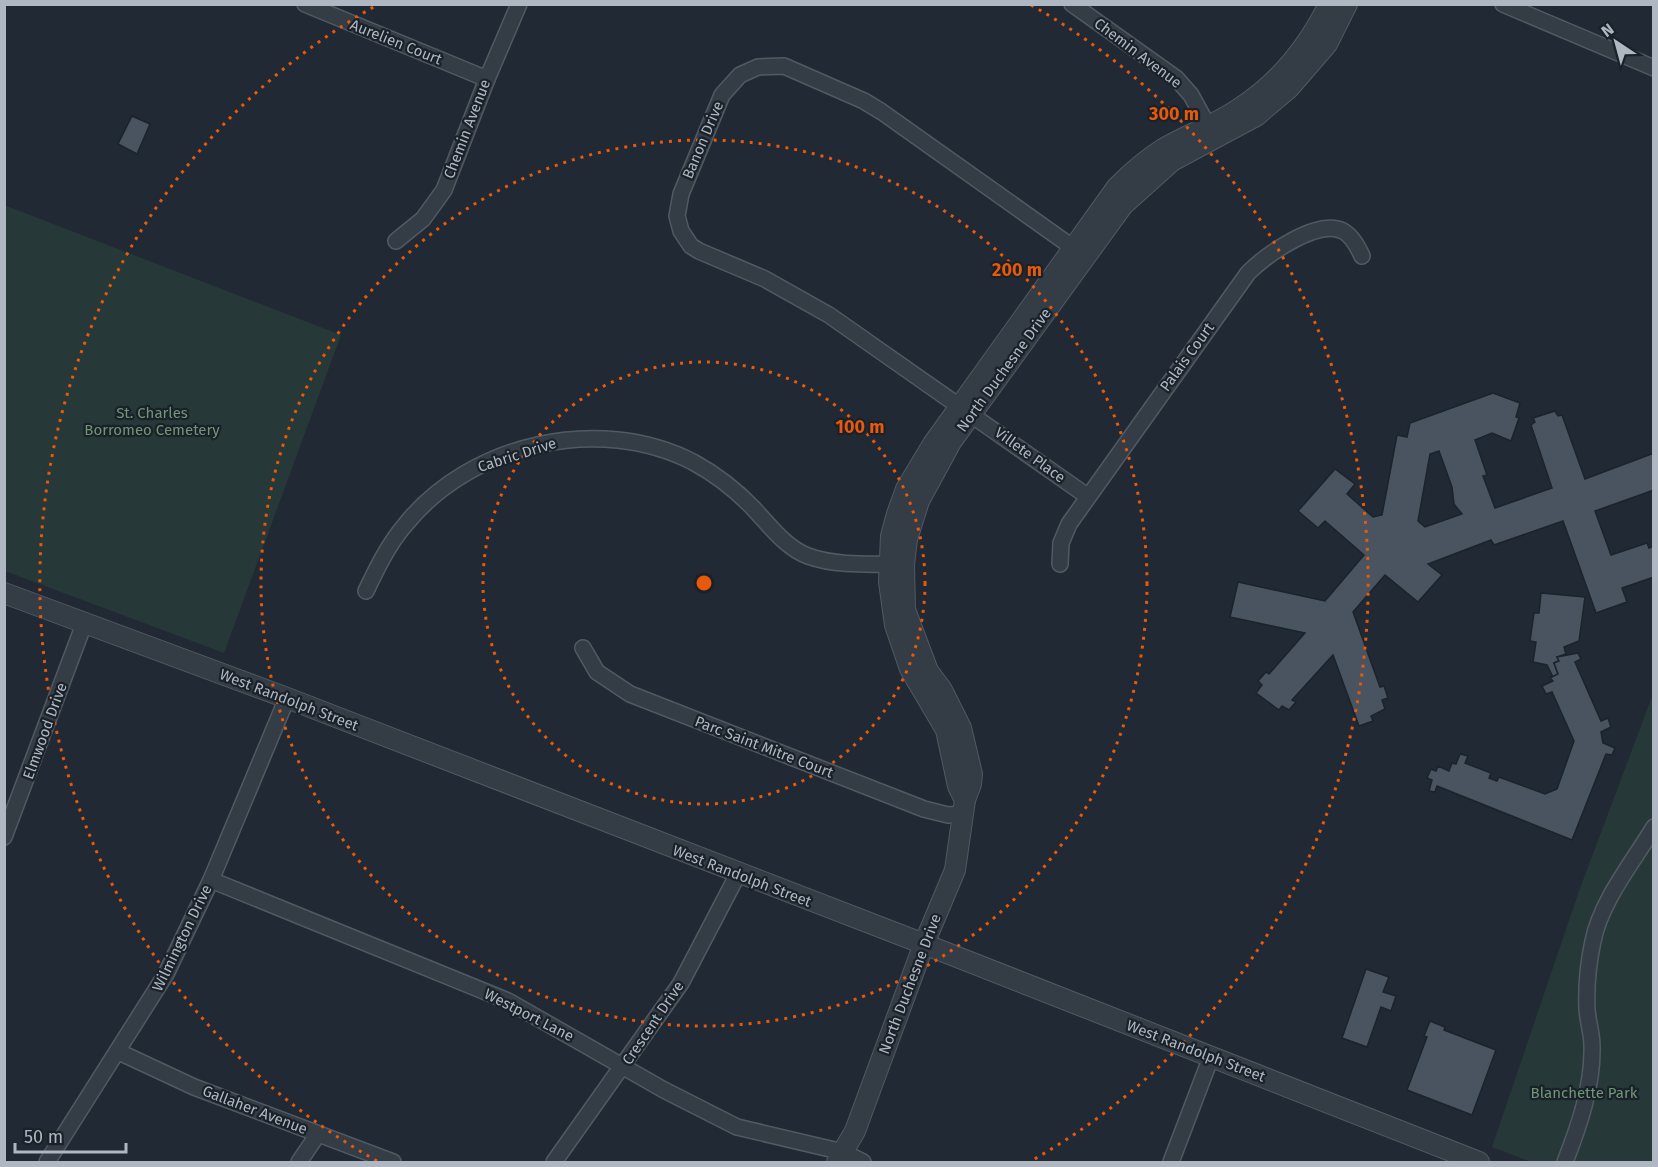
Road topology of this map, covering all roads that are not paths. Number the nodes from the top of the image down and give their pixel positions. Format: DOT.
graph roads {
  1 [pos="305,4"];
  2 [pos="519,4"];
  3 [pos="1072,4"];
  4 [pos="1329,4"];
  5 [pos="1347,4"];
  6 [pos="1503,4"];
  7 [pos="1653,68"];
  8 [pos="487,79"];
  9 [pos="1211,132"];
  10 [pos="396,241"];
  11 [pos="1079,251"];
  12 [pos="1362,256"];
  13 [pos="966,409"];
  14 [pos="1087,496"];
  15 [pos="897,564"];
  16 [pos="1060,564"];
  17 [pos="366,591"];
  18 [pos="4,593"];
  19 [pos="84,624"];
  20 [pos="583,648"];
  21 [pos="287,698"];
  22 [pos="964,807"];
  23 [pos="1653,827"];
  24 [pos="6,832"];
  25 [pos="738,874"];
  26 [pos="210,880"];
  27 [pos="924,944"];
  28 [pos="119,1052"];
  29 [pos="1211,1057"];
  30 [pos="624,1066"];
  31 [pos="318,1134"];
  32 [pos="840,1157"];
  33 [pos="47,1162"];
  34 [pos="299,1162"];
  35 [pos="393,1162"];
  36 [pos="554,1162"];
  37 [pos="863,1162"];
  38 [pos="1171,1162"];
  39 [pos="1479,1162"];
  40 [pos="1565,1162"];
  1 -- 8 [label="street, Aurelien Court"];
  2 -- 8 [label="street, Chemin Avenue"];
  3 -- 9 [label="street, Chemin Avenue"];
  4 -- 9 [label="street, North Duchesne Drive"];
  5 -- 9 [label="street, North Duchesne Drive"];
  6 -- 7 [label="street"];
  8 -- 10 [label="street, Chemin Avenue"];
  9 -- 11 [label="street, North Duchesne Drive"];
  11 -- 13 [label="street, North Duchesne Drive"];
  11 -- 13 [label="street, Banon Drive"];
  12 -- 14 [label="street, Palais Court"];
  13 -- 14 [label="street, Villete Place"];
  13 -- 15 [label="street, North Duchesne Drive"];
  14 -- 16 [label="street, Palais Court"];
  15 -- 17 [label="street, Cabric Drive"];
  15 -- 22 [label="street, North Duchesne Drive"];
  18 -- 19 [label="street, West Randolph Street"];
  19 -- 21 [label="street, West Randolph Street"];
  19 -- 24 [label="street, Elmwood Drive"];
  20 -- 22 [label="street, Parc Saint Mitre Court"];
  21 -- 25 [label="street, West Randolph Street"];
  21 -- 26 [label="street, Wilmington Drive"];
  22 -- 27 [label="street, North Duchesne Drive"];
  23 -- 40 [label="street"];
  25 -- 27 [label="street, West Randolph Street"];
  25 -- 30 [label="street, Crescent Drive"];
  26 -- 28 [label="street, Wilmington Drive"];
  26 -- 30 [label="street, Westport Lane"];
  27 -- 29 [label="street, West Randolph Street"];
  27 -- 32 [label="street, North Duchesne Drive"];
  28 -- 31 [label="street, Gallaher Avenue"];
  28 -- 33 [label="street, Wilmington Drive"];
  29 -- 38 [label="street"];
  29 -- 39 [label="street, West Randolph Street"];
  30 -- 32 [label="street, Westport Lane"];
  30 -- 36 [label="street, Crescent Drive"];
  31 -- 34 [label="street"];
  31 -- 35 [label="street, Gallaher Avenue"];
  32 -- 37 [label="street, Westport Lane"];
}
